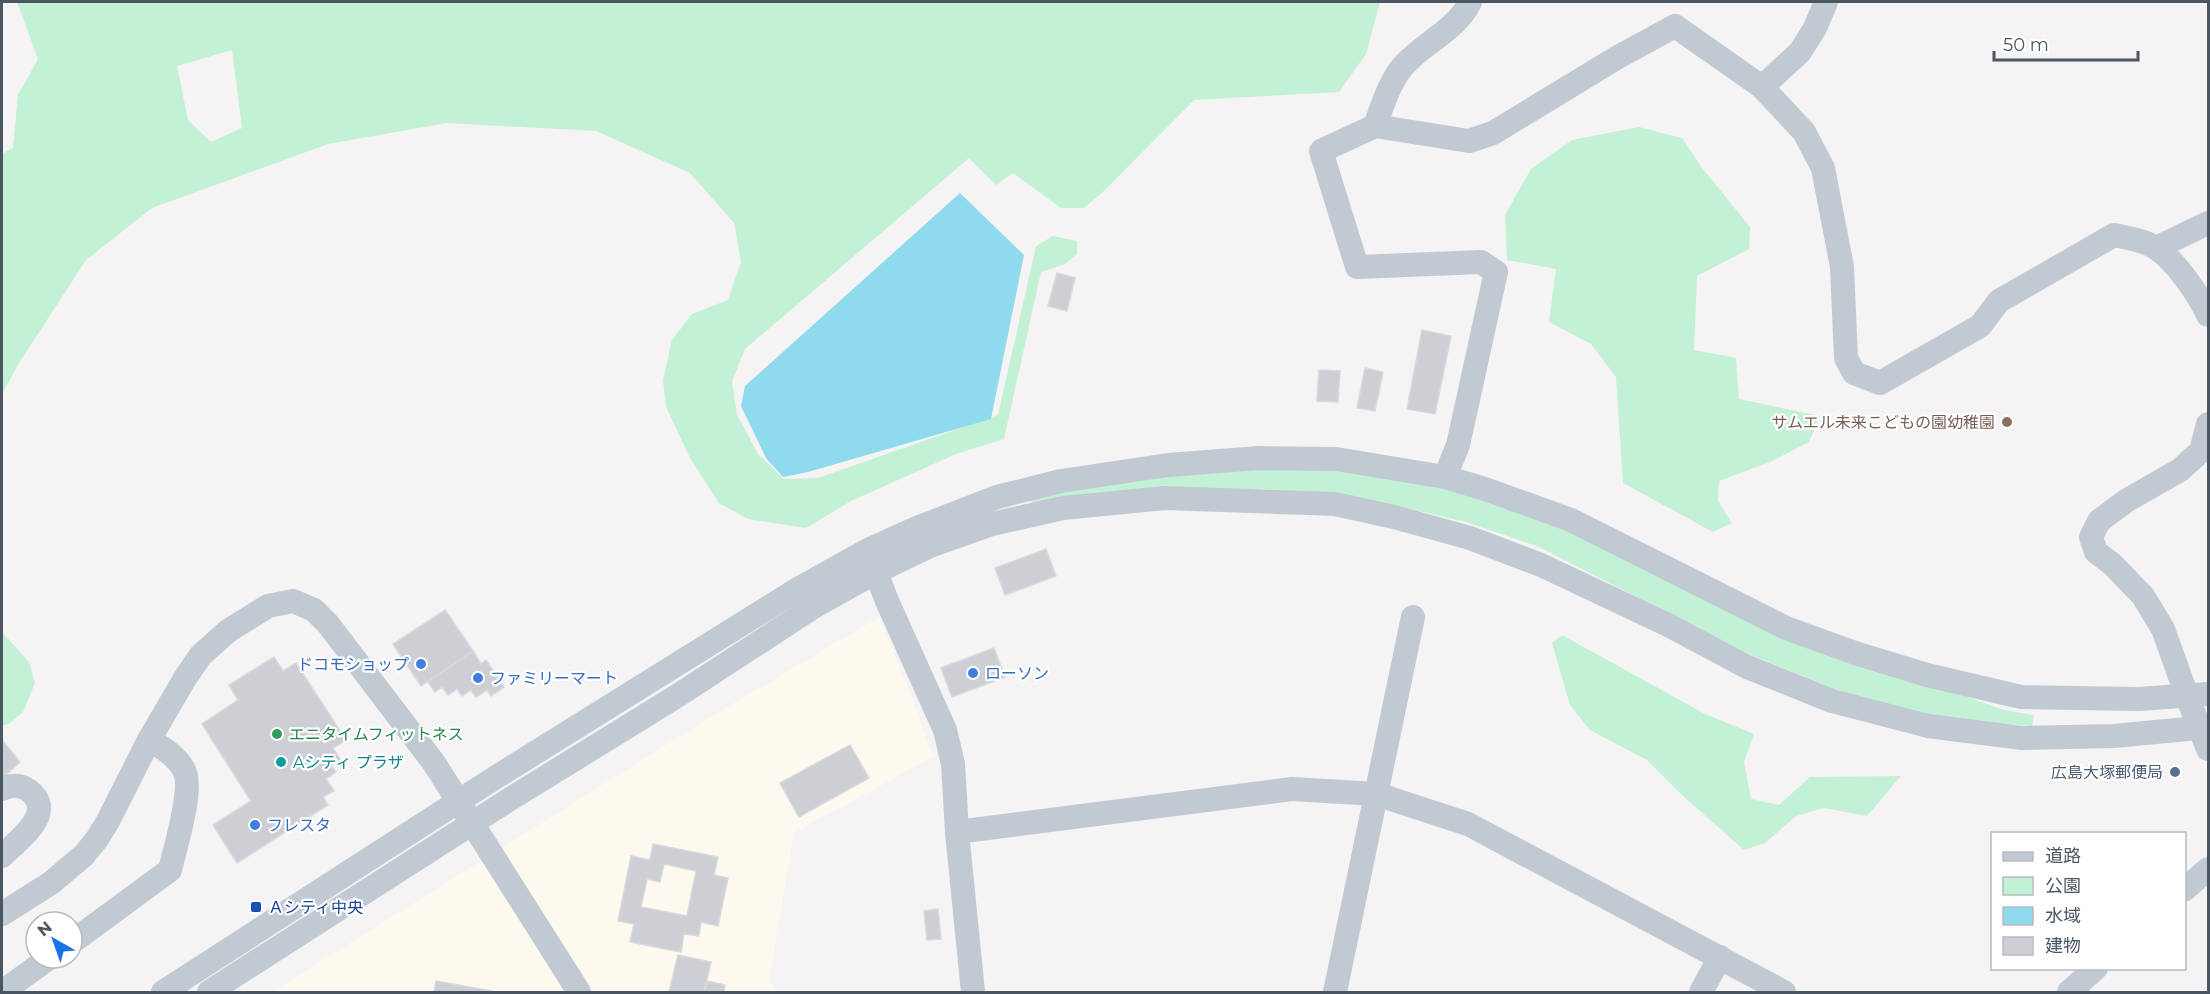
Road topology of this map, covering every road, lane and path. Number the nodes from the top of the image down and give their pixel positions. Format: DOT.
graph roads {
  1 [pos="1470,2"];
  2 [pos="1826,2"];
  3 [pos="1762,87"];
  4 [pos="1375,126"];
  5 [pos="2208,223"];
  6 [pos="2156,248"];
  7 [pos="2208,315"];
  8 [pos="2208,424"];
  9 [pos="1445,477"];
  10 [pos="876,572"];
  11 [pos="1413,617"];
  12 [pos="2198,695"];
  13 [pos="2206,735"];
  14 [pos="149,740"];
  15 [pos="2,789"];
  16 [pos="1376,794"];
  17 [pos="459,801"];
  18 [pos="473,823"];
  19 [pos="957,832"];
  20 [pos="2,856"];
  21 [pos="2208,869"];
  22 [pos="2186,888"];
  23 [pos="2,914"];
  24 [pos="84,933"];
  25 [pos="1720,957"];
  26 [pos="33,970"];
  27 [pos="2095,970"];
  28 [pos="2,993"];
  29 [pos="163,993"];
  30 [pos="209,993"];
  31 [pos="579,993"];
  32 [pos="973,993"];
  33 [pos="1335,993"];
  34 [pos="1701,993"];
  35 [pos="1784,993"];
  36 [pos="2069,993"];
  1 -- 4 [label="street"];
  2 -- 3 [label="street"];
  3 -- 4 [label="street"];
  3 -- 6 [label="street"];
  4 -- 9 [label="street"];
  5 -- 6 [label="street"];
  6 -- 7 [label="street"];
  8 -- 12 [label="street"];
  9 -- 12 [label="street"];
  9 -- 17 [label="street"];
  10 -- 13 [label="street"];
  10 -- 18 [label="street"];
  10 -- 19 [label="street"];
  11 -- 16 [label="street"];
  12 -- 13 [label="street"];
  14 -- 17 [label="street"];
  14 -- 23 [label="street"];
  14 -- 24 [label="street"];
  15 -- 20 [label="street"];
  16 -- 19 [label="street"];
  16 -- 25 [label="street"];
  16 -- 33 [label="street"];
  17 -- 18 [label="street"];
  17 -- 29 [label="street"];
  18 -- 30 [label="street"];
  18 -- 31 [label="street"];
  19 -- 32 [label="street"];
  21 -- 22 [label="street"];
  25 -- 34 [label="street"];
  25 -- 35 [label="street"];
  26 -- 28 [label="street"];
  27 -- 36 [label="street"];
}
